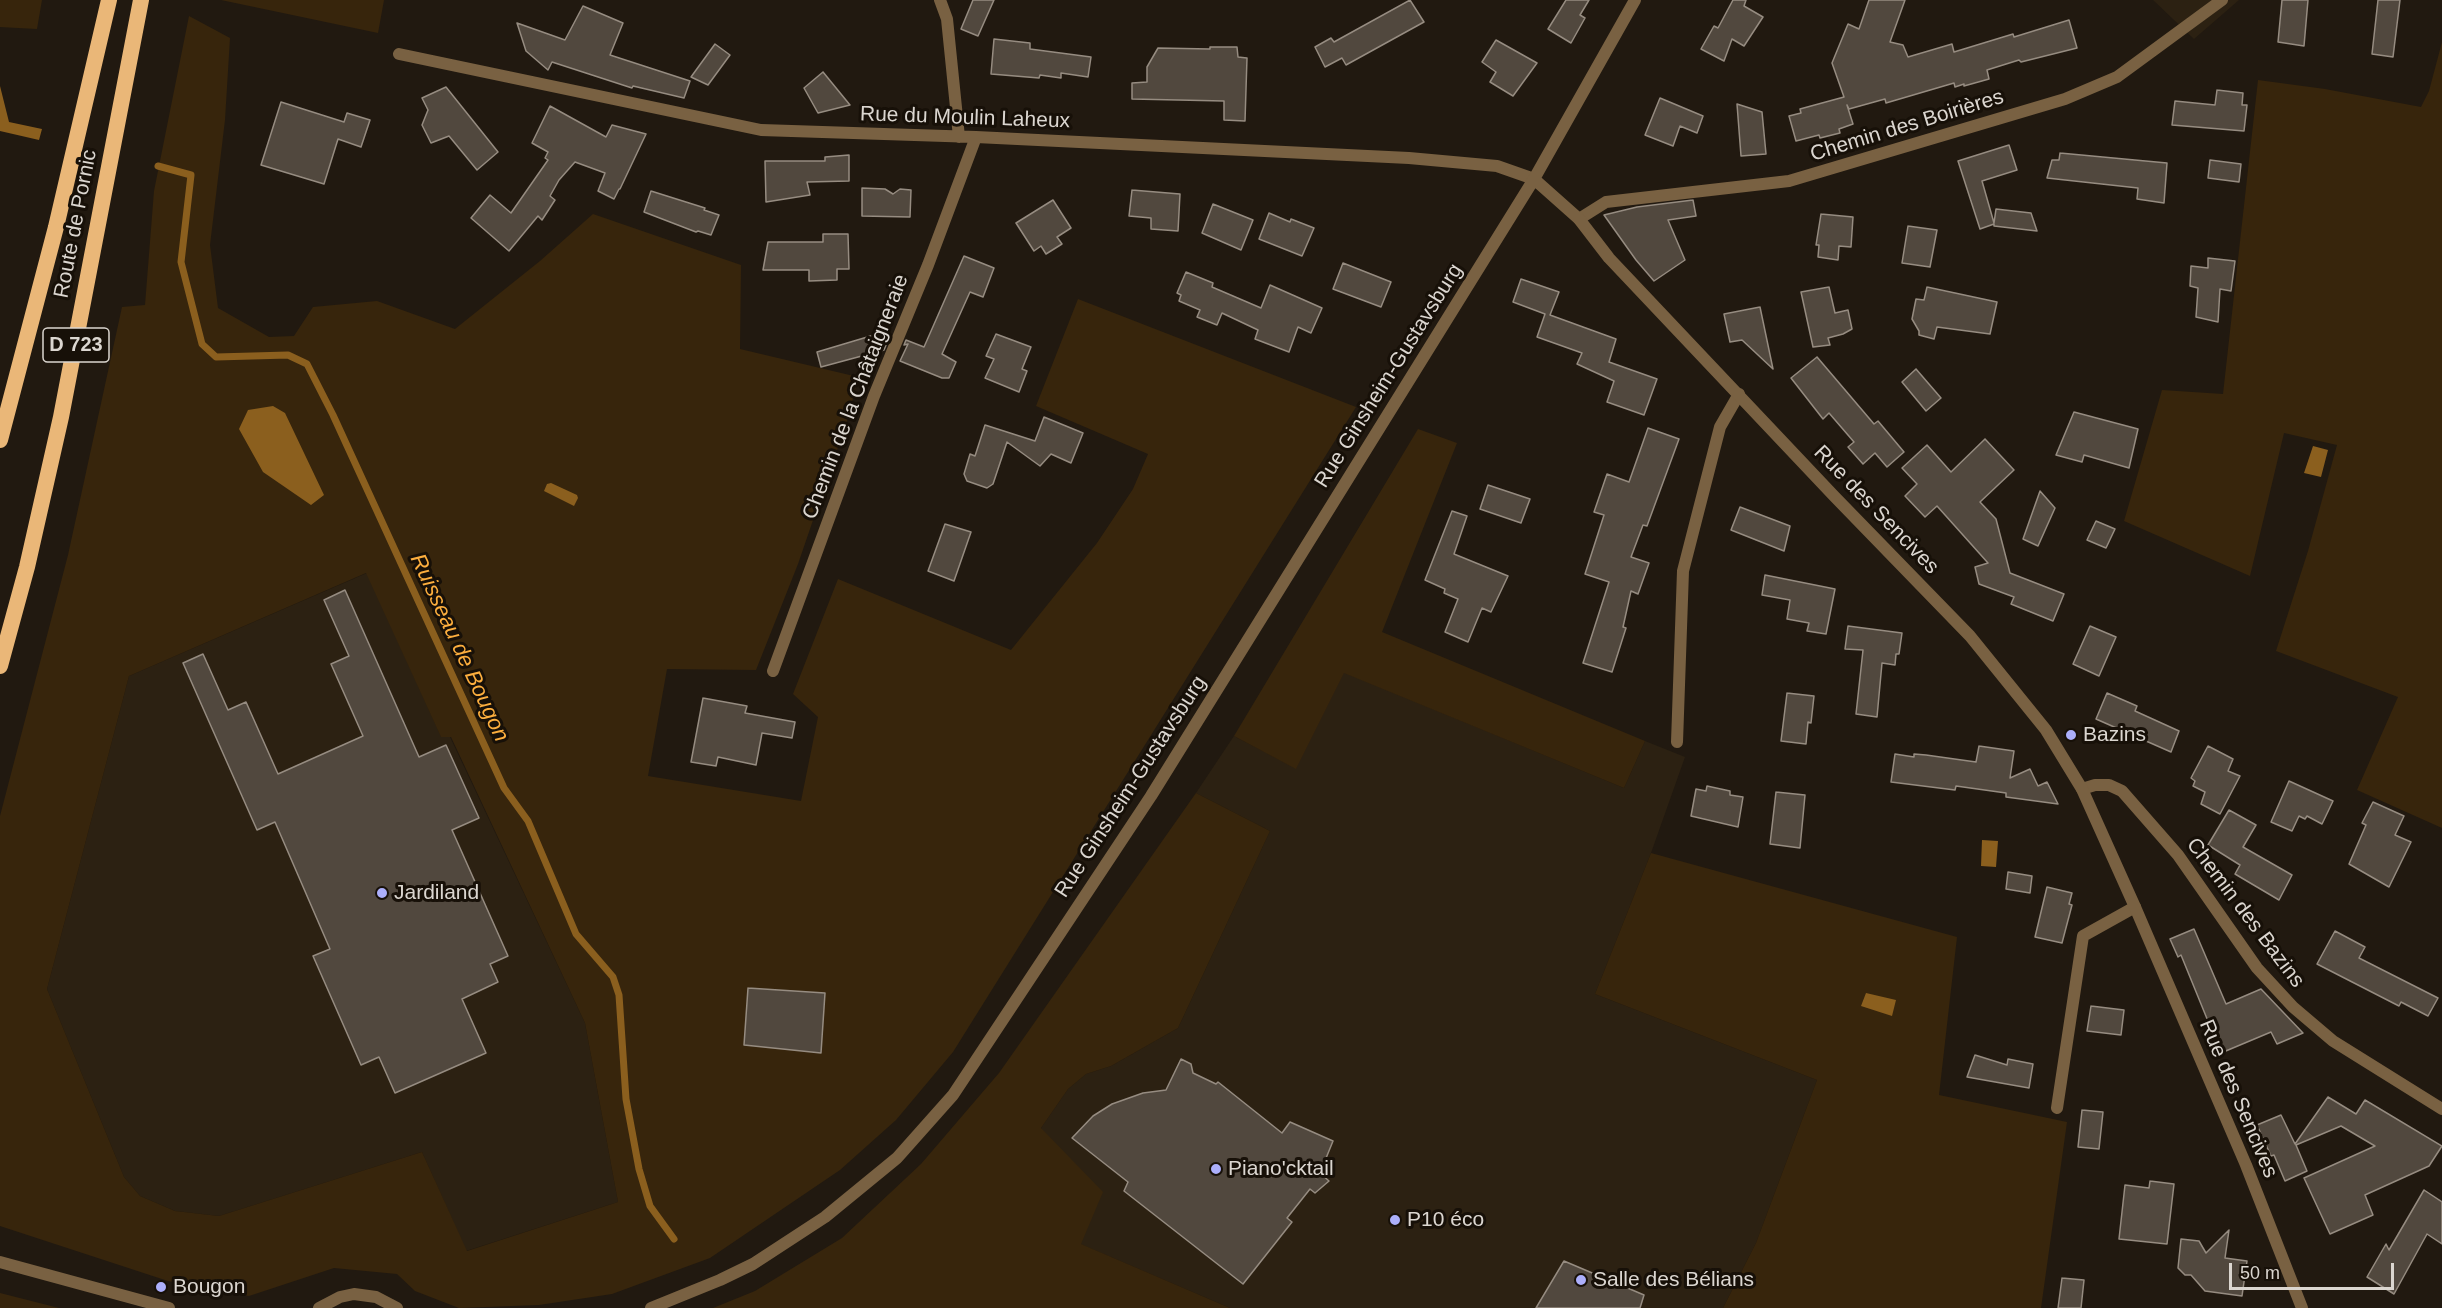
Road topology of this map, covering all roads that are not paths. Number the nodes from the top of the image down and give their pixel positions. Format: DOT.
graph roads {
  1 [pos="109,0"];
  2 [pos="141,0"];
  3 [pos="150,0"];
  4 [pos="940,0"];
  5 [pos="1635,0"];
  6 [pos="2222,0"];
  7 [pos="136,22"];
  8 [pos="399,54"];
  9 [pos="959,137"];
  10 [pos="976,137"];
  11 [pos="1533,179"];
  12 [pos="1579,219"];
  13 [pos="1739,394"];
  14 [pos="3,420"];
  15 [pos="0,440"];
  16 [pos="0,666"];
  17 [pos="773,671"];
  18 [pos="1677,742"];
  19 [pos="2082,789"];
  20 [pos="2135,907"];
  21 [pos="2057,1108"];
  22 [pos="2442,1109"];
  23 [pos="0,1262"];
  24 [pos="169,1308"];
  25 [pos="319,1308"];
  26 [pos="397,1308"];
  27 [pos="651,1308"];
  28 [pos="2302,1308"];
  1 -- 14 [label="highway, Route de Pornic / D 723"];
  2 -- 7 [label="highway, Route de Pornic / D 723"];
  3 -- 7 [label="highway"];
  4 -- 9 [label="street"];
  5 -- 11 [label="street, Rue Ginsheim-Gustavsburg"];
  6 -- 12 [label="street, Chemin des Boirières"];
  7 -- 16 [label="highway, Route de Pornic / D 723"];
  8 -- 9 [label="street, Rue du Moulin Laheux"];
  9 -- 10 [label="street, Rue du Moulin Laheux"];
  10 -- 11 [label="street, Rue du Moulin Laheux"];
  10 -- 17 [label="street, Chemin de la Châtaigneraie"];
  11 -- 12 [label="street, Rue des Sencives"];
  11 -- 27 [label="street, Rue Ginsheim-Gustavsburg"];
  12 -- 13 [label="street, Rue des Sencives"];
  13 -- 18 [label="street"];
  13 -- 19 [label="street, Rue des Sencives"];
  14 -- 15 [label="highway, Route de Pornic / D 723"];
  19 -- 20 [label="street, Rue des Sencives"];
  19 -- 22 [label="street, Chemin des Bazins"];
  20 -- 21 [label="street"];
  20 -- 28 [label="street, Rue des Sencives"];
  23 -- 24 [label="street"];
  25 -- 26 [label="street"];
}
